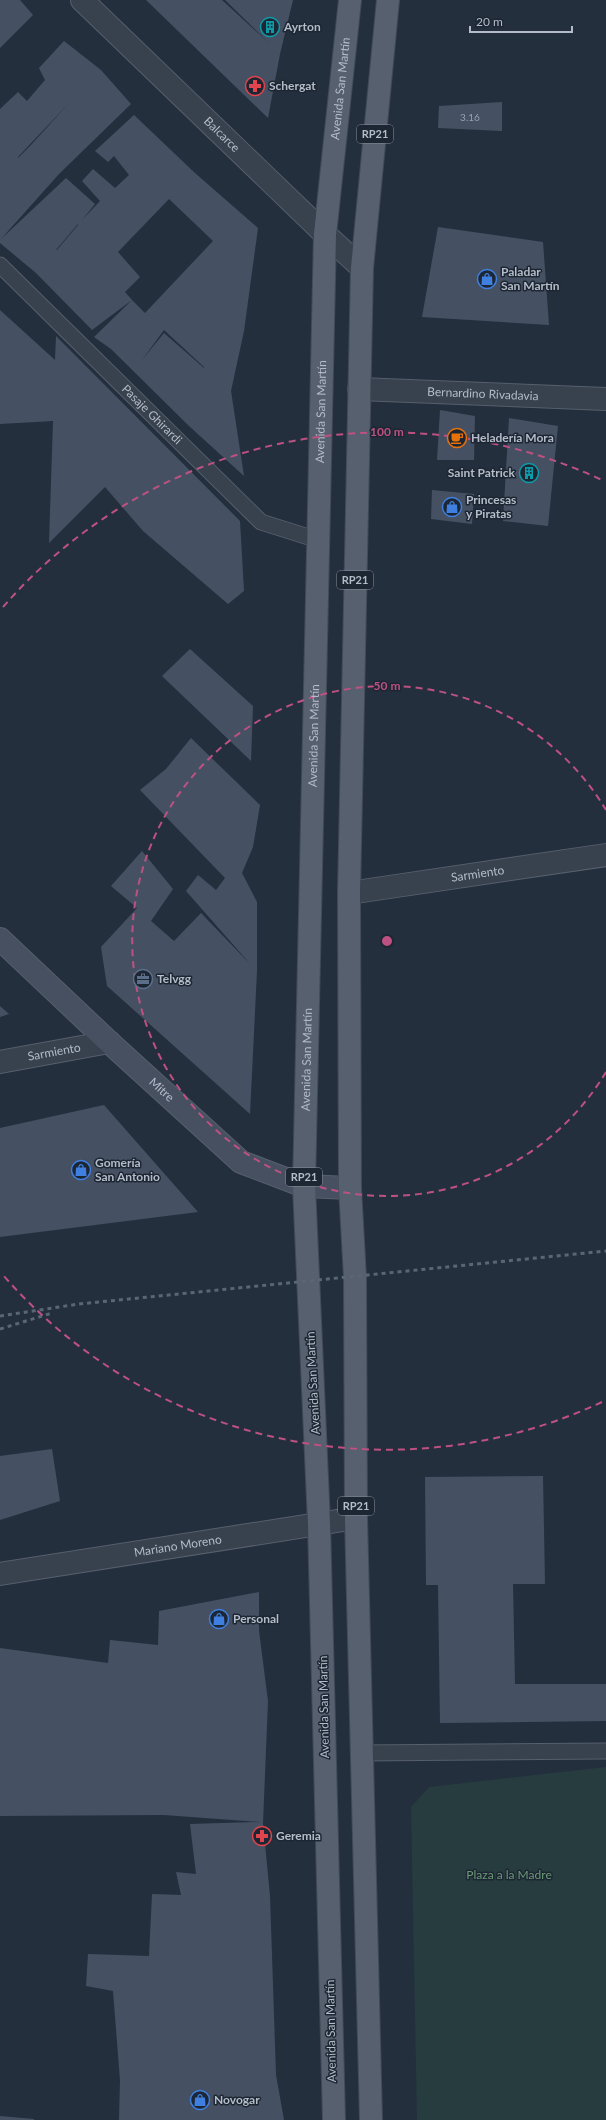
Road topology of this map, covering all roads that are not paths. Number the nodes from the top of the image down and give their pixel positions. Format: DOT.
graph roads {
  1 [pos="82,0"];
  2 [pos="350,0"];
  3 [pos="388,0"];
  4 [pos="325,234"];
  5 [pos="0,265"];
  6 [pos="362,268"];
  7 [pos="360,389"];
  8 [pos="606,398"];
  9 [pos="318,540"];
  10 [pos="606,855"];
  11 [pos="349,893"];
  12 [pos="0,939"];
  13 [pos="109,1042"];
  14 [pos="0,1062"];
  15 [pos="304,1186"];
  16 [pos="350,1188"];
  17 [pos="356,1518"];
  18 [pos="319,1523"];
  19 [pos="0,1574"];
  20 [pos="606,1751"];
  21 [pos="361,1753"];
  22 [pos="334,2120"];
  23 [pos="371,2120"];
  1 -- 4 [label="street, Balcarce"];
  2 -- 4 [label="main road, Avenida San Martín / RP21"];
  3 -- 6 [label="main road, RP21"];
  4 -- 6 [label="street, Balcarce"];
  4 -- 9 [label="main road, Avenida San Martín / RP21"];
  5 -- 9 [label="lane, Pasaje Ghirardi"];
  6 -- 7 [label="main road, RP21"];
  7 -- 8 [label="street, Bernardino Rivadavia"];
  7 -- 11 [label="main road, RP21"];
  9 -- 15 [label="main road, Avenida San Martín / RP21"];
  10 -- 11 [label="street, Sarmiento"];
  11 -- 16 [label="main road, RP21"];
  12 -- 13 [label="street, Mitre"];
  13 -- 14 [label="street, Sarmiento"];
  13 -- 15 [label="street, Mitre"];
  15 -- 16 [label="street, Mitre"];
  15 -- 18 [label="main road, Avenida San Martín / RP21"];
  16 -- 17 [label="main road, RP21"];
  17 -- 18 [label="street, Mariano Moreno"];
  17 -- 21 [label="main road, RP21"];
  18 -- 19 [label="street, Mariano Moreno"];
  18 -- 22 [label="main road, Avenida San Martín / RP21"];
  20 -- 21 [label="lane"];
  21 -- 23 [label="main road, RP21"];
}
